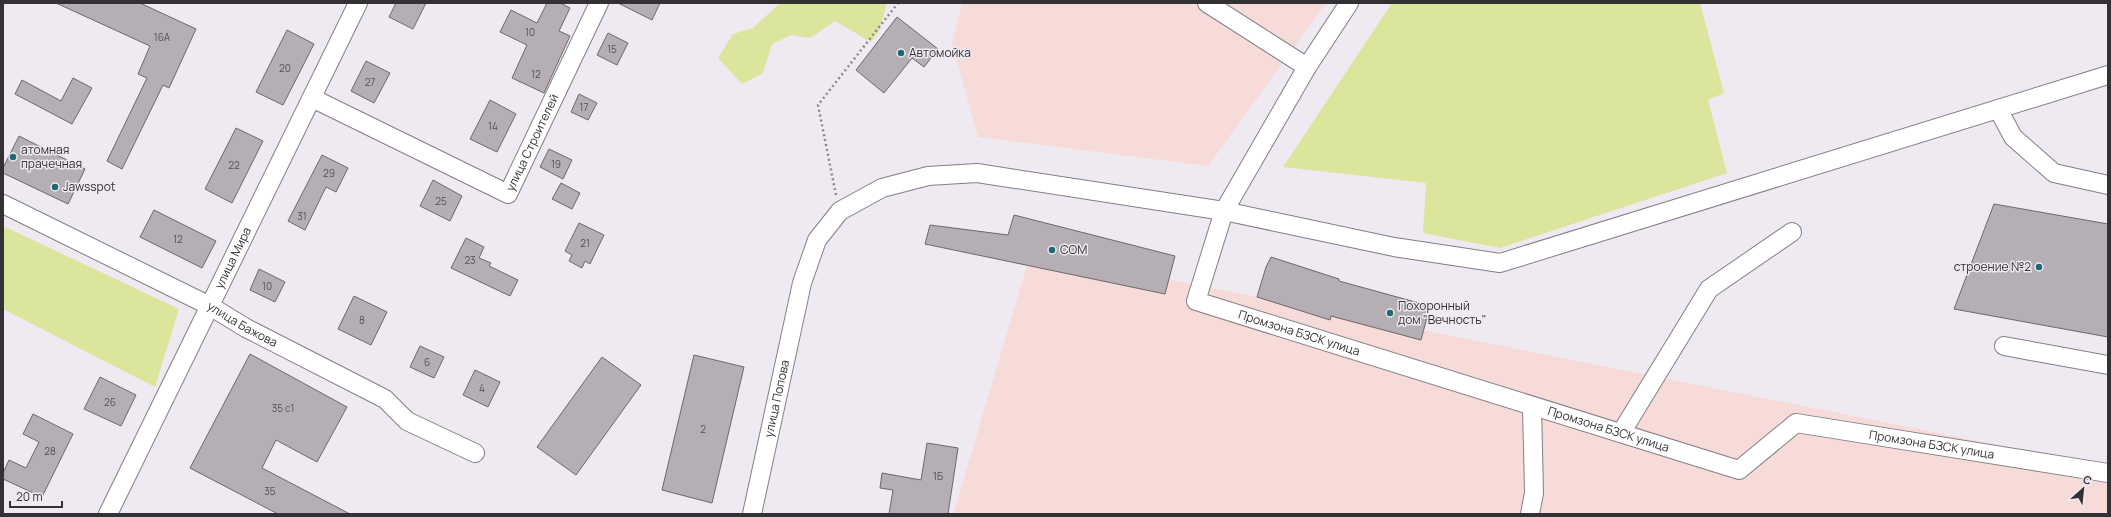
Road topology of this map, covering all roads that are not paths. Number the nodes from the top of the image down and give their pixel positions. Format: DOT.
graph roads {
  1 [pos="358,3"];
  2 [pos="599,3"];
  3 [pos="1207,3"];
  4 [pos="1349,3"];
  5 [pos="1308,67"];
  6 [pos="2108,75"];
  7 [pos="312,98"];
  8 [pos="1998,109"];
  9 [pos="2108,185"];
  10 [pos="3,204"];
  11 [pos="1224,211"];
  12 [pos="1792,232"];
  13 [pos="210,306"];
  14 [pos="2004,346"];
  15 [pos="2108,365"];
  16 [pos="1532,406"];
  17 [pos="1621,433"];
  18 [pos="475,453"];
  19 [pos="2108,473"];
  20 [pos="108,514"];
  21 [pos="752,514"];
  22 [pos="1530,514"];
  1 -- 7 [label="street, улица Мира"];
  2 -- 7 [label="street, улица Строителей"];
  3 -- 5 [label="street"];
  4 -- 5 [label="street"];
  5 -- 11 [label="street"];
  6 -- 8 [label="street"];
  7 -- 13 [label="street, улица Мира"];
  8 -- 9 [label="street"];
  8 -- 11 [label="street"];
  10 -- 13 [label="street, улица Бажова"];
  11 -- 16 [label="street, Промзона БЗСК улица"];
  11 -- 21 [label="street, улица Попова"];
  12 -- 17 [label="street"];
  13 -- 18 [label="street, улица Бажова"];
  13 -- 20 [label="street, улица Мира"];
  14 -- 15 [label="street"];
  16 -- 17 [label="street, Промзона БЗСК улица"];
  16 -- 22 [label="street"];
  17 -- 19 [label="street, Промзона БЗСК улица"];
}
